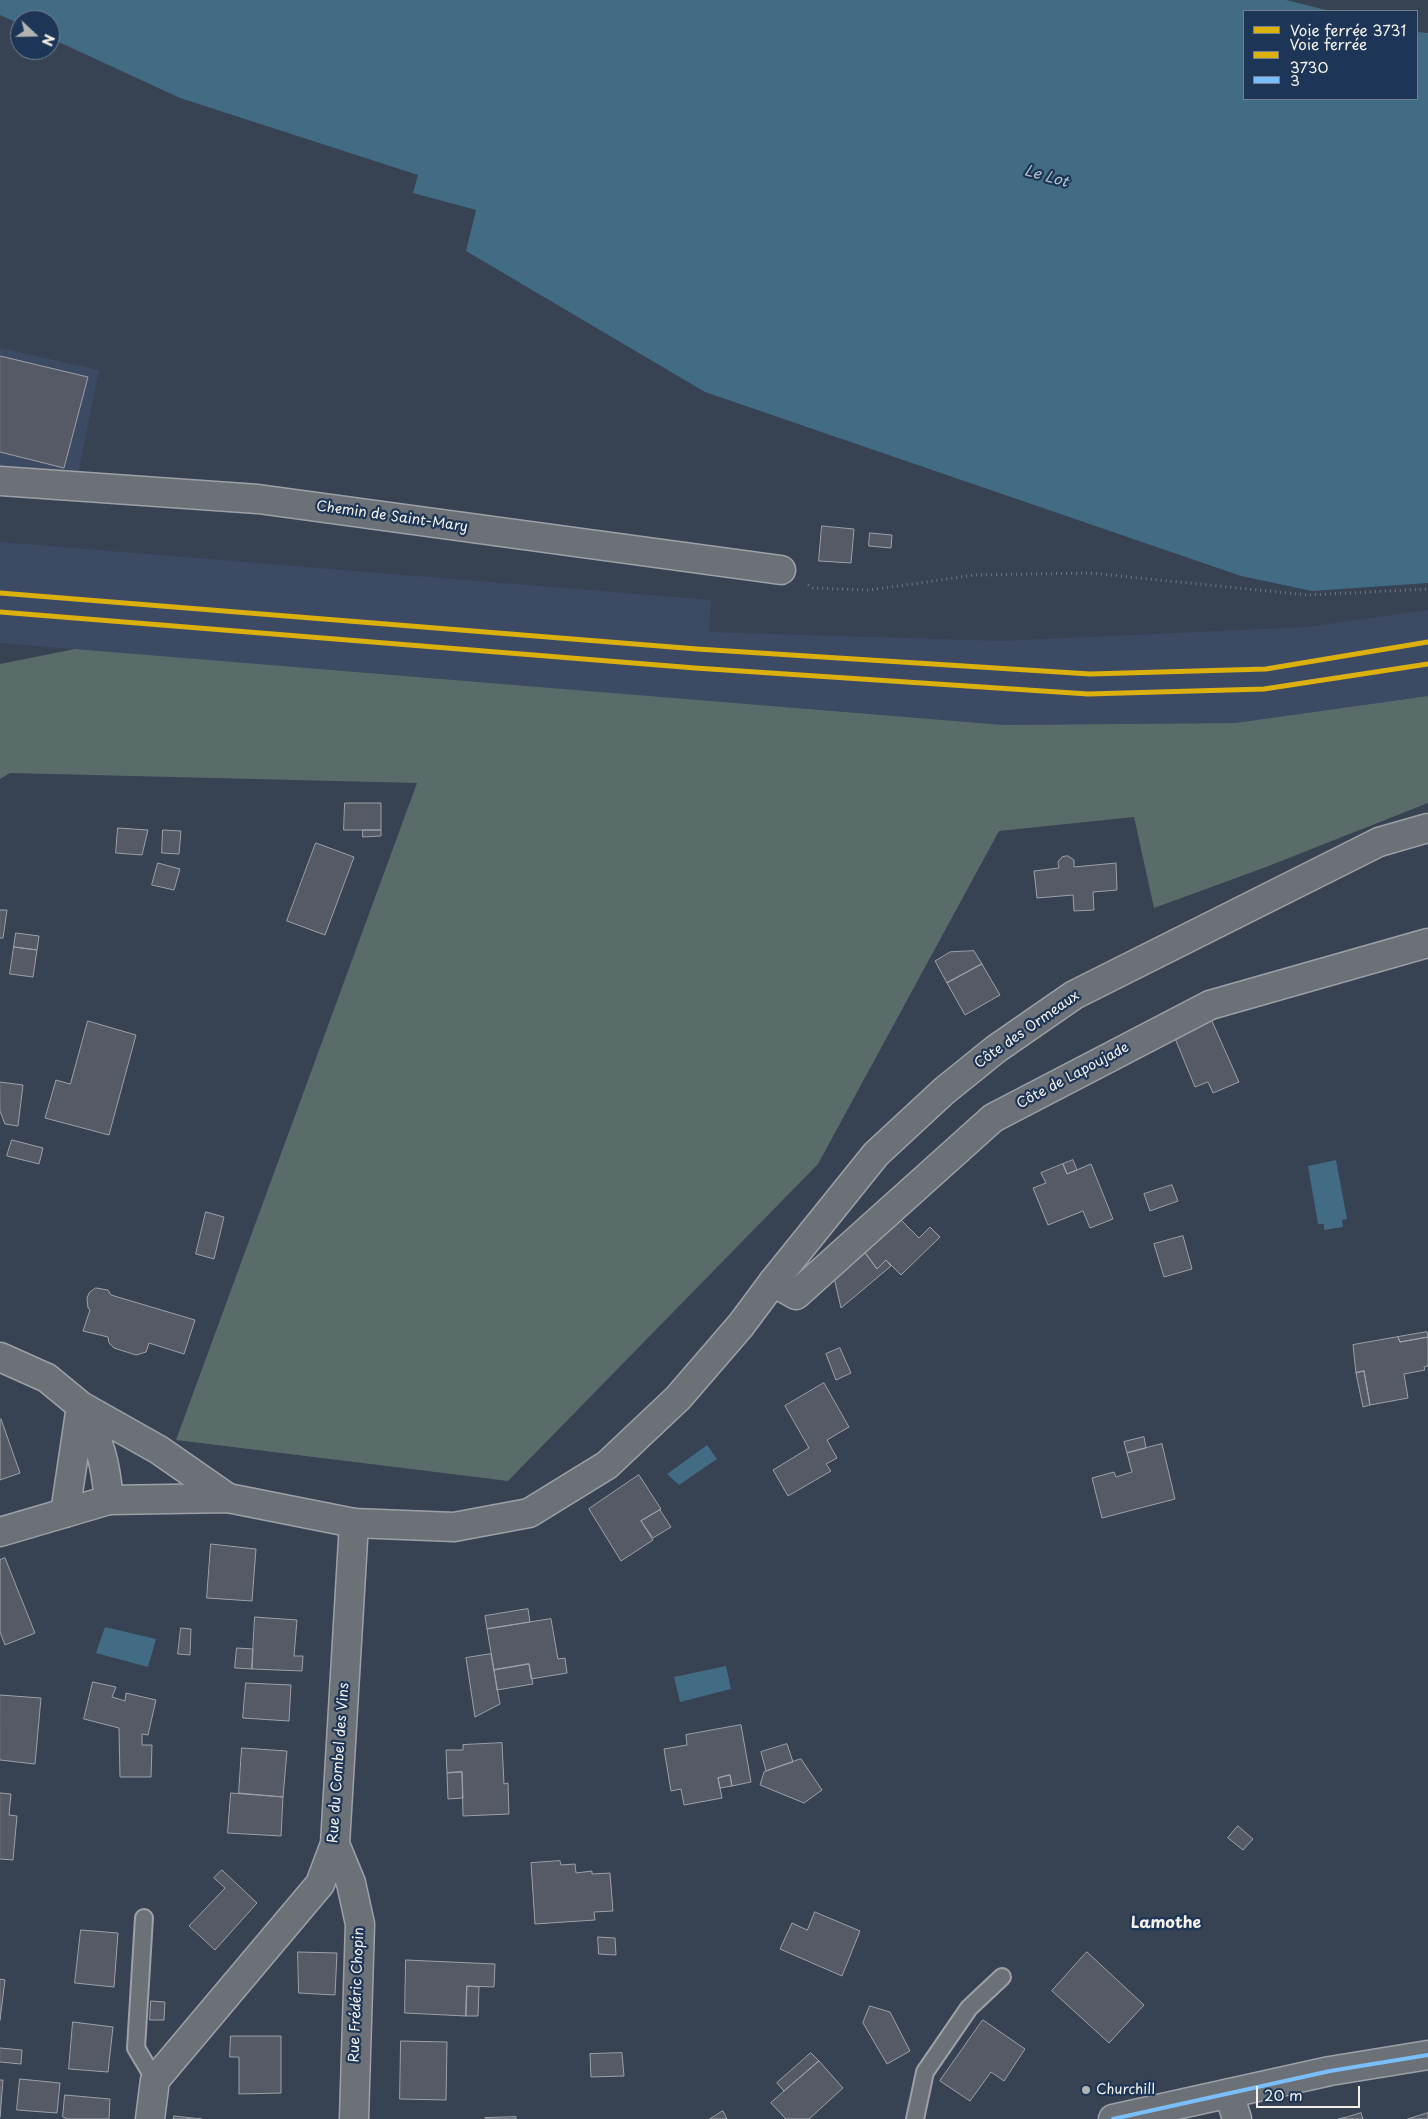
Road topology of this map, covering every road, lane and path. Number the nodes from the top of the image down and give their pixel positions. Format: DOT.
graph roads {
  1 [pos="0,481"];
  2 [pos="782,570"];
  3 [pos="1428,589"];
  4 [pos="1428,828"];
  5 [pos="1428,943"];
  6 [pos="773,1282"];
  7 [pos="0,1357"];
  8 [pos="82,1406"];
  9 [pos="228,1498"];
  10 [pos="109,1500"];
  11 [pos="65,1513"];
  12 [pos="354,1523"];
  13 [pos="0,1532"];
  14 [pos="335,1844"];
  15 [pos="144,1918"];
  16 [pos="1002,1977"];
  17 [pos="1428,2055"];
  18 [pos="155,2080"];
  19 [pos="1229,2092"];
  20 [pos="150,2119"];
  21 [pos="354,2119"];
  22 [pos="915,2119"];
  23 [pos="1113,2119"];
  24 [pos="1237,2119"];
  1 -- 2 [label="street, Chemin de Saint-Mary"];
  2 -- 3 [label="path"];
  4 -- 6 [label="street, Côte des Ormeaux"];
  5 -- 6 [label="street, Côte de Lapoujade"];
  6 -- 12 [label="street, Côte des Ormeaux"];
  7 -- 8 [label="street"];
  8 -- 9 [label="street"];
  8 -- 10 [label="street"];
  8 -- 11 [label="street"];
  9 -- 10 [label="street"];
  9 -- 12 [label="street, Côte des Ormeaux"];
  10 -- 11 [label="street"];
  11 -- 13 [label="street"];
  12 -- 14 [label="street, Rue du Combel des Vins"];
  14 -- 18 [label="street, Rue du Combel des Vins"];
  14 -- 21 [label="street, Rue Frédéric Chopin"];
  15 -- 18 [label="lane"];
  16 -- 22 [label="lane"];
  17 -- 19 [label="street"];
  18 -- 20 [label="street"];
  19 -- 23 [label="street"];
  19 -- 24 [label="street"];
}
